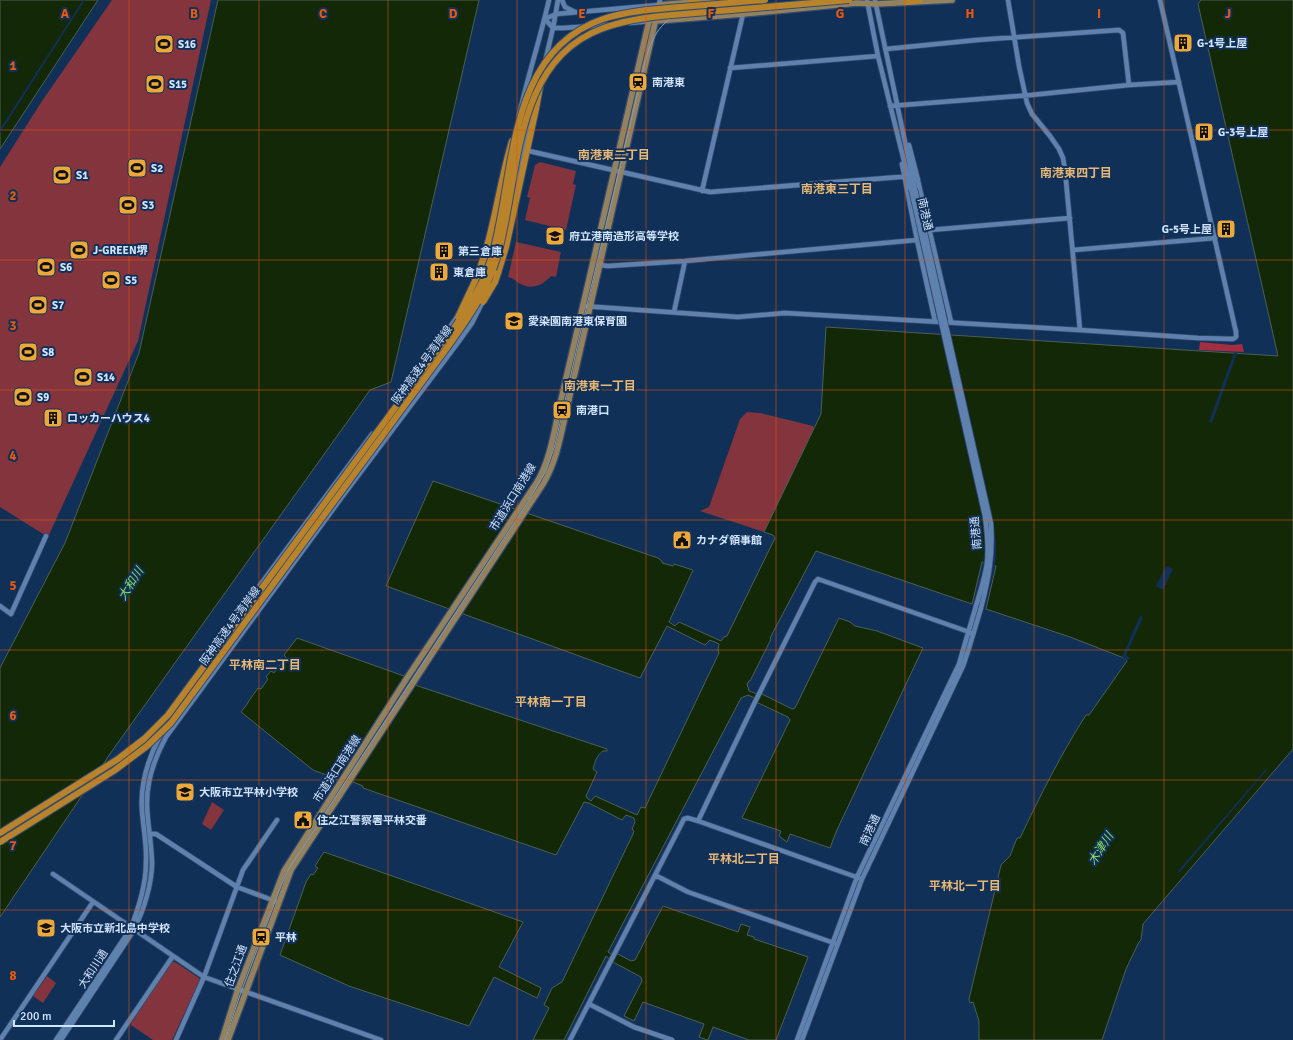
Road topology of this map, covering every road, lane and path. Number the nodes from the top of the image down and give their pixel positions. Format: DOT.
graph roads {
  1 [pos="549,0"];
  2 [pos="558,0"];
  3 [pos="562,0"];
  4 [pos="698,0"];
  5 [pos="715,0"];
  6 [pos="765,0"];
  7 [pos="849,0"];
  8 [pos="920,0"];
  9 [pos="952,0"];
  10 [pos="1008,0"];
  11 [pos="1160,0"];
  12 [pos="876,1"];
  13 [pos="692,2"];
  14 [pos="867,2"];
  15 [pos="907,2"];
  16 [pos="660,3"];
  17 [pos="577,12"];
  18 [pos="556,14"];
  19 [pos="743,14"];
  20 [pos="545,19"];
  21 [pos="656,20"];
  22 [pos="649,21"];
  23 [pos="553,28"];
  24 [pos="1015,38"];
  25 [pos="886,49"];
  26 [pos="878,56"];
  27 [pos="730,68"];
  28 [pos="543,70"];
  29 [pos="1179,82"];
  30 [pos="1129,85"];
  31 [pos="1025,95"];
  32 [pos="898,105"];
  33 [pos="890,106"];
  34 [pos="901,118"];
  35 [pos="514,136"];
  36 [pos="529,151"];
  37 [pos="615,171"];
  38 [pos="621,173"];
  39 [pos="908,176"];
  40 [pos="918,181"];
  41 [pos="702,191"];
  42 [pos="1070,218"];
  43 [pos="930,230"];
  44 [pos="1215,238"];
  45 [pos="917,240"];
  46 [pos="1073,250"];
  47 [pos="685,261"];
  48 [pos="600,265"];
  49 [pos="583,306"];
  50 [pos="590,307"];
  51 [pos="674,312"];
  52 [pos="935,321"];
  53 [pos="951,322"];
  54 [pos="1080,330"];
  55 [pos="447,348"];
  56 [pos="438,351"];
  57 [pos="46,536"];
  58 [pos="0,606"];
  59 [pos="971,633"];
  60 [pos="277,820"];
  61 [pos="698,821"];
  62 [pos="0,834"];
  63 [pos="150,834"];
  64 [pos="0,842"];
  65 [pos="53,874"];
  66 [pos="655,875"];
  67 [pos="859,878"];
  68 [pos="237,887"];
  69 [pos="272,900"];
  70 [pos="93,902"];
  71 [pos="278,902"];
  72 [pos="133,929"];
  73 [pos="835,944"];
  74 [pos="173,956"];
  75 [pos="204,977"];
  76 [pos="238,989"];
  77 [pos="245,992"];
  78 [pos="589,1004"];
  79 [pos="0,1040"];
  80 [pos="56,1040"];
  81 [pos="61,1040"];
  82 [pos="116,1040"];
  83 [pos="176,1040"];
  84 [pos="222,1040"];
  85 [pos="228,1040"];
  86 [pos="381,1040"];
  87 [pos="570,1040"];
  88 [pos="672,1040"];
  89 [pos="797,1040"];
  90 [pos="802,1040"];
  1 -- 20 [label="street"];
  2 -- 18 [label="street"];
  3 -- 17 [label="street"];
  4 -- 13 [label="highway"];
  5 -- 13 [label="main road"];
  6 -- 56 [label="highway, 阪神高速4号湾岸線, bridge"];
  7 -- 55 [label="highway, 阪神高速4号湾岸線, bridge"];
  8 -- 15 [label="highway"];
  9 -- 15 [label="main road"];
  10 -- 24 [label="street"];
  11 -- 29 [label="street"];
  12 -- 14 [label="main road"];
  12 -- 15 [label="main road"];
  12 -- 25 [label="street, 南港通"];
  13 -- 16 [label="main road"];
  14 -- 19 [label="main road"];
  14 -- 26 [label="street"];
  16 -- 17 [label="street"];
  16 -- 21 [label="main road, 市道浜口南港線"];
  16 -- 22 [label="main road, 市道浜口南港線"];
  17 -- 18 [label="street"];
  18 -- 20 [label="street"];
  18 -- 23 [label="street"];
  19 -- 21 [label="main road"];
  19 -- 27 [label="street"];
  20 -- 23 [label="street"];
  20 -- 35 [label="street"];
  21 -- 22 [label="street"];
  21 -- 38 [label="main road, 市道浜口南港線"];
  22 -- 23 [label="street"];
  22 -- 37 [label="main road, 市道浜口南港線"];
  23 -- 28 [label="street"];
  24 -- 25 [label="street"];
  24 -- 30 [label="street"];
  24 -- 31 [label="street"];
  25 -- 32 [label="street, 南港通"];
  26 -- 27 [label="street"];
  26 -- 33 [label="street"];
  27 -- 41 [label="street"];
  28 -- 55 [label="highway, bridge"];
  28 -- 63 [label="street"];
  29 -- 30 [label="street"];
  29 -- 44 [label="street"];
  30 -- 31 [label="street"];
  31 -- 32 [label="street"];
  31 -- 42 [label="street"];
  32 -- 33 [label="street"];
  32 -- 34 [label="street, 南港通"];
  33 -- 39 [label="street"];
  34 -- 39 [label="street, 南港通"];
  34 -- 40 [label="street"];
  35 -- 56 [label="highway, bridge"];
  35 -- 72 [label="street"];
  36 -- 37 [label="street"];
  37 -- 38 [label="street"];
  37 -- 49 [label="main road, 市道浜口南港線"];
  38 -- 41 [label="street"];
  38 -- 48 [label="main road, 市道浜口南港線"];
  39 -- 40 [label="street"];
  39 -- 41 [label="street"];
  39 -- 45 [label="street"];
  39 -- 59 [label="street, 南港通, bridge"];
  40 -- 43 [label="street"];
  42 -- 43 [label="street"];
  42 -- 46 [label="street"];
  43 -- 53 [label="street"];
  44 -- 46 [label="street"];
  44 -- 54 [label="street"];
  45 -- 47 [label="street"];
  45 -- 52 [label="street"];
  46 -- 54 [label="street"];
  47 -- 48 [label="street"];
  47 -- 51 [label="street"];
  48 -- 50 [label="main road, 市道浜口南港線"];
  49 -- 50 [label="street"];
  49 -- 69 [label="main road, 市道浜口南港線"];
  50 -- 51 [label="street"];
  50 -- 71 [label="main road, 市道浜口南港線"];
  51 -- 52 [label="street"];
  52 -- 53 [label="street"];
  53 -- 54 [label="street"];
  55 -- 64 [label="highway, 阪神高速4号湾岸線, bridge"];
  56 -- 62 [label="highway, 阪神高速4号湾岸線, bridge"];
  57 -- 58 [label="street"];
  59 -- 61 [label="street"];
  59 -- 67 [label="street, 南港通"];
  60 -- 68 [label="street"];
  61 -- 66 [label="street"];
  61 -- 67 [label="street"];
  63 -- 68 [label="street"];
  63 -- 72 [label="street"];
  65 -- 70 [label="street"];
  66 -- 73 [label="street"];
  66 -- 78 [label="street"];
  67 -- 73 [label="street, 南港通"];
  68 -- 69 [label="street"];
  68 -- 75 [label="street"];
  69 -- 71 [label="street"];
  69 -- 76 [label="main road, 住之江通"];
  70 -- 72 [label="street"];
  70 -- 79 [label="street"];
  71 -- 77 [label="main road, 住之江通"];
  72 -- 74 [label="street"];
  72 -- 80 [label="street, 大和川通"];
  72 -- 81 [label="street, 大和川通"];
  73 -- 89 [label="street, 南港通"];
  73 -- 90 [label="street, 南港通"];
  74 -- 75 [label="street"];
  74 -- 82 [label="street"];
  75 -- 76 [label="street"];
  75 -- 83 [label="street"];
  76 -- 77 [label="street"];
  76 -- 84 [label="main road, 住之江通"];
  77 -- 85 [label="main road, 住之江通"];
  77 -- 86 [label="street"];
  78 -- 87 [label="street"];
  78 -- 88 [label="street"];
}
